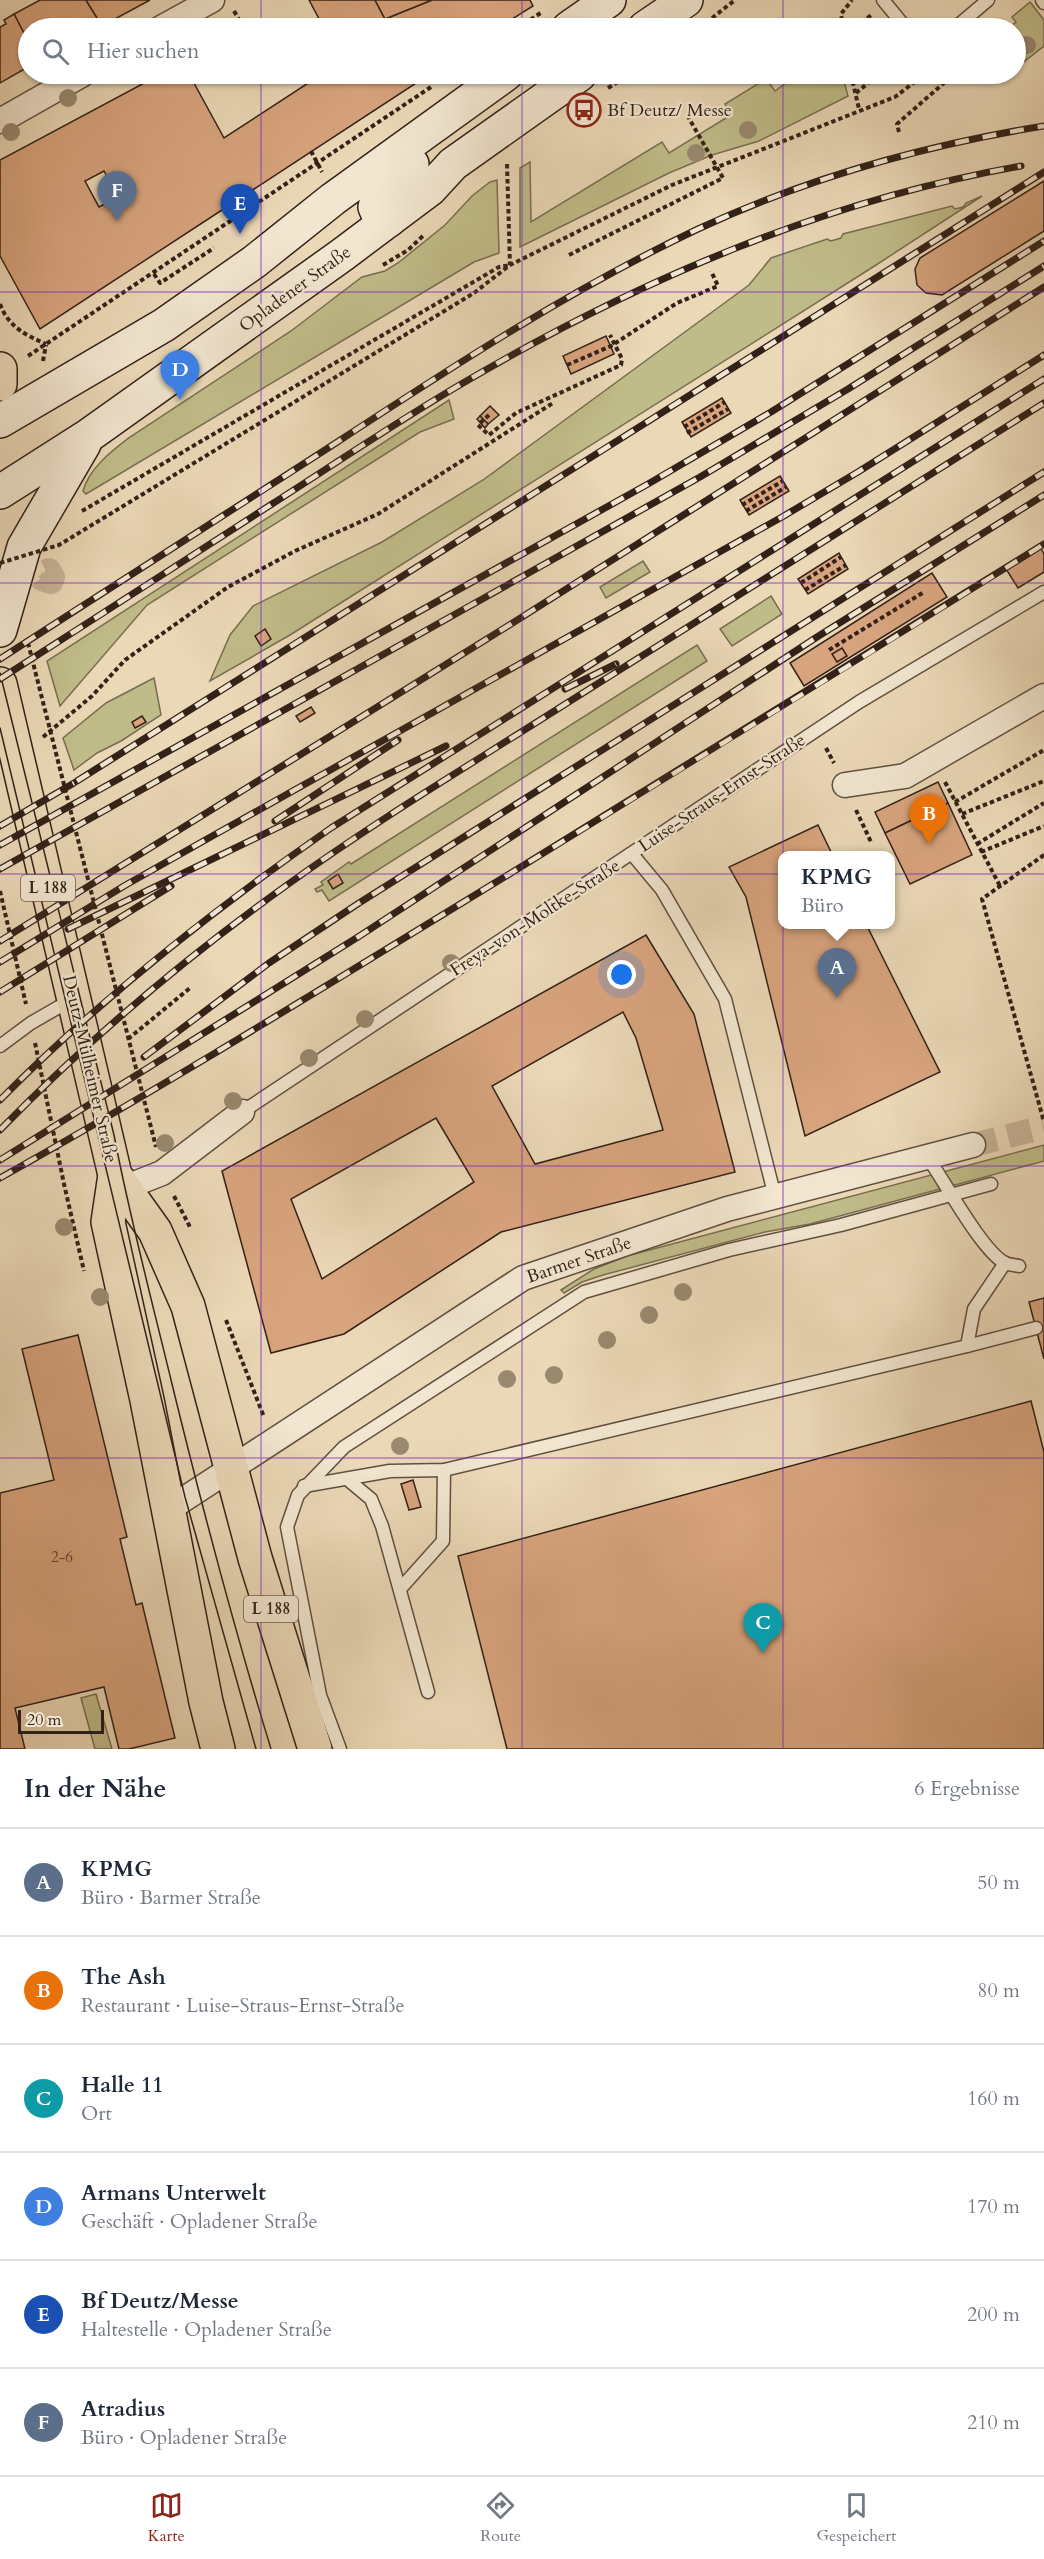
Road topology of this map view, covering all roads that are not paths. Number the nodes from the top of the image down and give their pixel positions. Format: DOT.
graph roads {
  1 [pos="609,0"];
  2 [pos="883,0"];
  3 [pos="988,0"];
  4 [pos="198,3"];
  5 [pos="698,10"];
  6 [pos="176,18"];
  7 [pos="561,18"];
  8 [pos="674,18"];
  9 [pos="898,18"];
  10 [pos="967,18"];
  11 [pos="65,84"];
  12 [pos="492,84"];
  13 [pos="566,84"];
  14 [pos="442,120"];
  15 [pos="0,121"];
  16 [pos="389,220"];
  17 [pos="0,369"];
  18 [pos="0,384"];
  19 [pos="0,421"];
  20 [pos="88,436"];
  21 [pos="0,492"];
  22 [pos="1044,592"];
  23 [pos="14,635"];
  24 [pos="0,684"];
  25 [pos="1044,696"];
  26 [pos="845,785"];
  27 [pos="632,855"];
  28 [pos="74,997"];
  29 [pos="0,1046"];
  30 [pos="242,1112"];
  31 [pos="973,1145"];
  32 [pos="928,1158"];
  33 [pos="119,1181"];
  34 [pos="992,1184"];
  35 [pos="953,1194"];
  36 [pos="775,1197"];
  37 [pos="1005,1263"];
  38 [pos="1019,1266"];
  39 [pos="1036,1328"];
  40 [pos="967,1346"];
  41 [pos="232,1469"];
  42 [pos="444,1470"];
  43 [pos="347,1479"];
  44 [pos="304,1486"];
  45 [pos="168,1509"];
  46 [pos="400,1590"];
  47 [pos="428,1692"];
  48 [pos="216,1742"];
  49 [pos="315,1749"];
  50 [pos="340,1749"];
  1 -- 7 [label="main road"];
  2 -- 9 [label="lane"];
  3 -- 10 [label="lane"];
  4 -- 6 [label="street"];
  5 -- 8 [label="main road"];
  11 -- 15 [label="street"];
  12 -- 14 [label="main road"];
  13 -- 16 [label="main road, Opladener Straße"];
  14 -- 16 [label="main road"];
  14 -- 19 [label="main road"];
  16 -- 20 [label="main road, Opladener Straße"];
  17 -- 18 [label="main road"];
  20 -- 21 [label="main road, Opladener Straße"];
  20 -- 23 [label="main road"];
  22 -- 27 [label="lane, Luise-Straus-Ernst-Straße"];
  24 -- 28 [label="main road, Deutz-Mülheimer Straße / L 188"];
  25 -- 26 [label="street"];
  27 -- 30 [label="lane, Freya-von-Moltke-Straße"];
  27 -- 36 [label="lane, Freya-von-Moltke-Straße"];
  28 -- 29 [label="lane"];
  28 -- 33 [label="main road, Deutz-Mülheimer Straße / L 188"];
  30 -- 33 [label="street, Freya-von-Moltke-Straße"];
  31 -- 32 [label="street, Barmer Straße"];
  32 -- 35 [label="lane"];
  32 -- 36 [label="street, Barmer Straße"];
  33 -- 41 [label="main road, Deutz-Mülheimer Straße / L 188"];
  33 -- 45 [label="main road, L 188"];
  34 -- 35 [label="lane"];
  35 -- 37 [label="lane"];
  35 -- 44 [label="lane"];
  36 -- 41 [label="street, Barmer Straße"];
  37 -- 38 [label="lane"];
  37 -- 40 [label="lane"];
  39 -- 40 [label="lane"];
  40 -- 42 [label="lane"];
  41 -- 45 [label="street, Barmer Straße"];
  41 -- 49 [label="main road, Deutz-Mülheimer Straße / L 188"];
  42 -- 43 [label="lane"];
  42 -- 46 [label="lane"];
  43 -- 44 [label="lane"];
  43 -- 46 [label="lane"];
  44 -- 50 [label="lane"];
  45 -- 48 [label="main road, L 188"];
  46 -- 47 [label="lane"];
}
